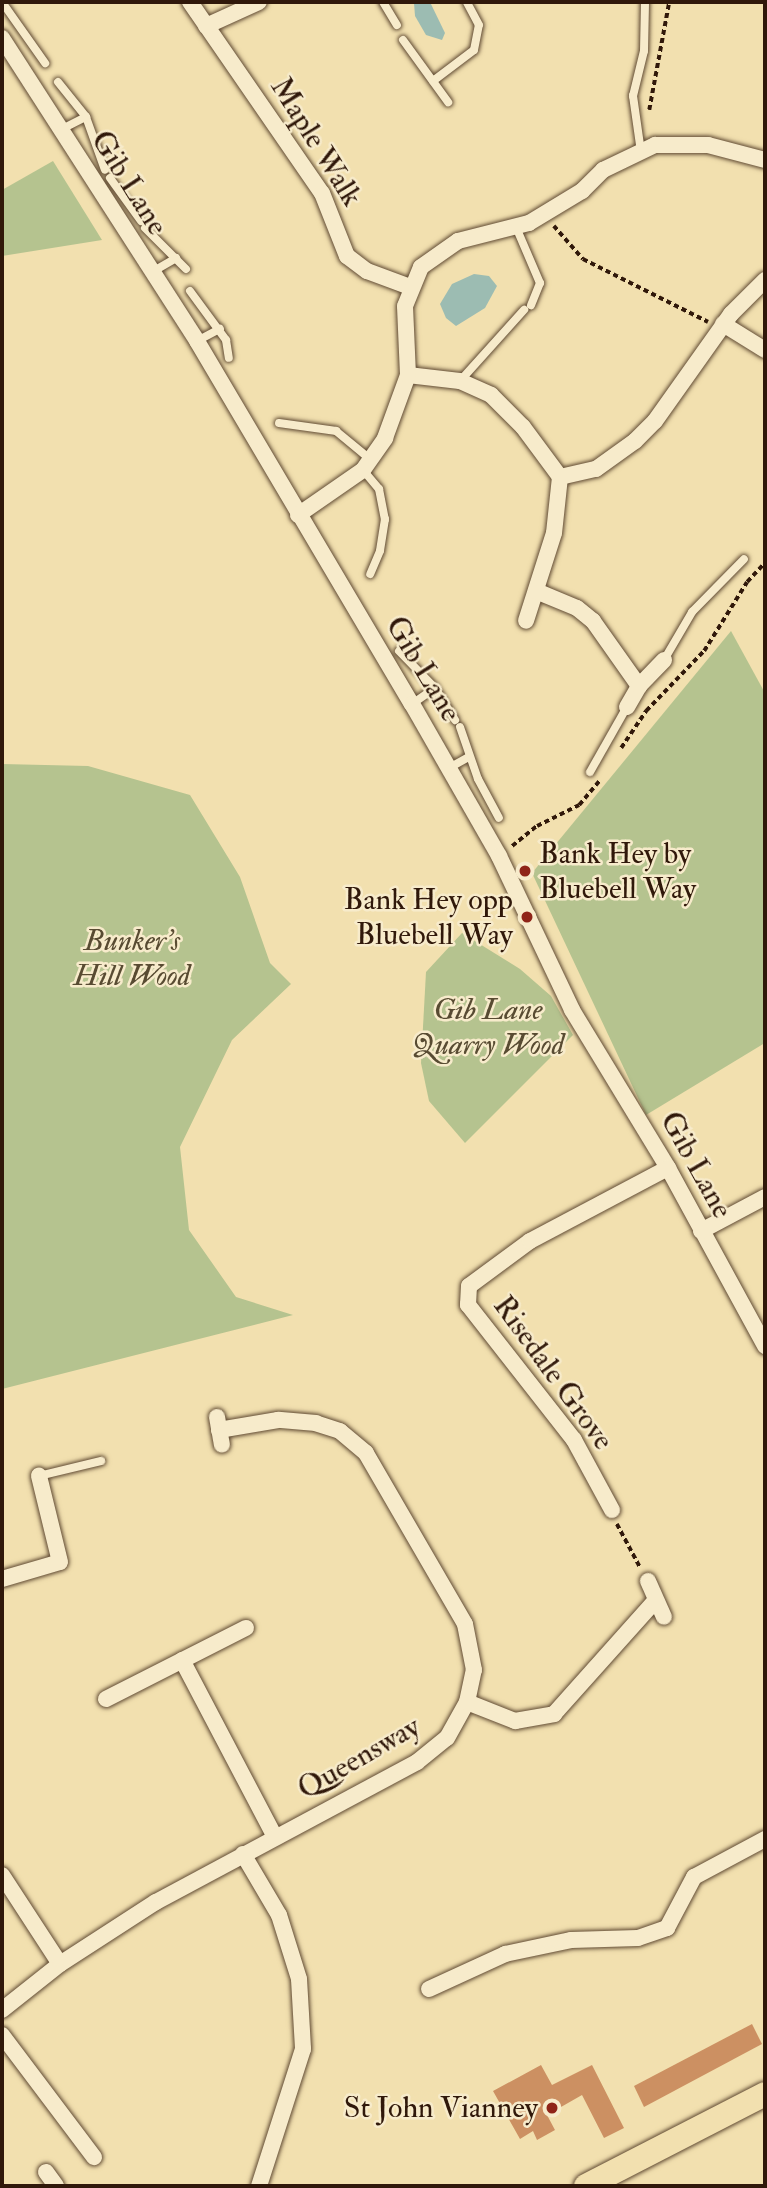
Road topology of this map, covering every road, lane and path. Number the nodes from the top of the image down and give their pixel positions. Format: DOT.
graph roads {
  1 [pos="2,2"];
  2 [pos="190,2"];
  3 [pos="259,2"];
  4 [pos="383,2"];
  5 [pos="467,2"];
  6 [pos="645,2"];
  7 [pos="669,2"];
  8 [pos="397,25"];
  9 [pos="206,26"];
  10 [pos="22,33"];
  11 [pos="403,40"];
  12 [pos="4,41"];
  13 [pos="45,62"];
  14 [pos="433,81"];
  15 [pos="58,82"];
  16 [pos="447,102"];
  17 [pos="86,117"];
  18 [pos="62,129"];
  19 [pos="660,145"];
  20 [pos="640,152"];
  21 [pos="765,160"];
  22 [pos="128,200"];
  23 [pos="111,210"];
  24 [pos="547,212"];
  25 [pos="516,227"];
  26 [pos="176,258"];
  27 [pos="186,269"];
  28 [pos="152,272"];
  29 [pos="765,280"];
  30 [pos="410,287"];
  31 [pos="190,291"];
  32 [pos="722,326"];
  33 [pos="220,329"];
  34 [pos="197,341"];
  35 [pos="765,350"];
  36 [pos="229,358"];
  37 [pos="408,375"];
  38 [pos="460,381"];
  39 [pos="279,423"];
  40 [pos="367,465"];
  41 [pos="560,477"];
  42 [pos="298,515"];
  43 [pos="744,559"];
  44 [pos="370,574"];
  45 [pos="536,591"];
  46 [pos="526,621"];
  47 [pos="399,651"];
  48 [pos="664,660"];
  49 [pos="639,686"];
  50 [pos="435,688"];
  51 [pos="412,704"];
  52 [pos="627,707"];
  53 [pos="469,757"];
  54 [pos="449,768"];
  55 [pos="590,772"];
  56 [pos="499,818"];
  57 [pos="668,1168"];
  58 [pos="765,1197"];
  59 [pos="701,1231"];
  60 [pos="765,1346"];
  61 [pos="220,1431"];
  62 [pos="102,1461"];
  63 [pos="39,1476"];
  64 [pos="612,1510"];
  65 [pos="2,1580"];
  66 [pos="648,1581"];
  67 [pos="656,1600"];
  68 [pos="664,1617"];
  69 [pos="246,1628"];
  70 [pos="182,1660"];
  71 [pos="106,1699"];
  72 [pos="467,1702"];
  73 [pos="275,1837"];
  74 [pos="765,1839"];
  75 [pos="243,1854"];
  76 [pos="2,1875"];
  77 [pos="60,1964"];
  78 [pos="429,1989"];
  79 [pos="2,2010"];
  80 [pos="2,2035"];
  81 [pos="765,2094"];
  82 [pos="94,2157"];
  83 [pos="46,2172"];
  84 [pos="56,2186"];
  85 [pos="259,2186"];
  86 [pos="586,2186"];
  1 -- 10 [label="lane"];
  2 -- 9 [label="street, Maple Walk"];
  3 -- 9 [label="street"];
  4 -- 8 [label="lane"];
  5 -- 14 [label="lane"];
  6 -- 20 [label="lane"];
  7 -- 19 [label="path"];
  9 -- 30 [label="street, Maple Walk"];
  10 -- 12 [label="lane"];
  10 -- 13 [label="lane"];
  11 -- 14 [label="lane"];
  12 -- 18 [label="street, Gib Lane"];
  14 -- 16 [label="lane"];
  15 -- 17 [label="lane"];
  17 -- 18 [label="lane"];
  17 -- 22 [label="lane"];
  18 -- 23 [label="street, Gib Lane"];
  19 -- 20 [label="street"];
  19 -- 21 [label="street"];
  20 -- 24 [label="street"];
  22 -- 23 [label="lane"];
  22 -- 26 [label="lane"];
  23 -- 28 [label="street, Gib Lane"];
  24 -- 25 [label="street"];
  24 -- 32 [label="path"];
  25 -- 30 [label="street"];
  25 -- 38 [label="lane"];
  26 -- 27 [label="lane"];
  26 -- 28 [label="lane"];
  28 -- 34 [label="street, Gib Lane"];
  29 -- 32 [label="street"];
  30 -- 37 [label="street"];
  31 -- 33 [label="lane"];
  32 -- 35 [label="street"];
  32 -- 41 [label="street"];
  33 -- 34 [label="lane"];
  33 -- 36 [label="lane"];
  34 -- 42 [label="street, Gib Lane"];
  37 -- 38 [label="street"];
  37 -- 40 [label="street"];
  38 -- 41 [label="street"];
  39 -- 40 [label="lane"];
  40 -- 42 [label="street"];
  40 -- 44 [label="lane"];
  41 -- 45 [label="street"];
  42 -- 51 [label="street, Gib Lane"];
  43 -- 48 [label="lane"];
  45 -- 46 [label="street"];
  45 -- 49 [label="street"];
  47 -- 50 [label="lane"];
  48 -- 49 [label="street"];
  49 -- 52 [label="street"];
  50 -- 51 [label="lane"];
  50 -- 53 [label="lane"];
  51 -- 54 [label="street, Gib Lane"];
  52 -- 55 [label="lane"];
  53 -- 54 [label="lane"];
  53 -- 56 [label="lane"];
  54 -- 57 [label="street, Gib Lane"];
  57 -- 59 [label="street, Gib Lane"];
  57 -- 64 [label="street, Risedale Grove"];
  58 -- 59 [label="street"];
  59 -- 60 [label="street, Gib Lane"];
  61 -- 72 [label="street, Queensway"];
  62 -- 63 [label="lane"];
  63 -- 65 [label="street"];
  64 -- 66 [label="path"];
  66 -- 67 [label="street"];
  67 -- 68 [label="street"];
  67 -- 72 [label="street"];
  69 -- 70 [label="street"];
  70 -- 71 [label="street"];
  70 -- 73 [label="street"];
  72 -- 73 [label="street, Queensway"];
  73 -- 75 [label="street, Queensway"];
  74 -- 78 [label="street"];
  75 -- 77 [label="street, Queensway"];
  75 -- 85 [label="street"];
  76 -- 77 [label="street"];
  77 -- 79 [label="street, Queensway"];
  80 -- 82 [label="street"];
  81 -- 86 [label="main road"];
  83 -- 84 [label="street"];
}
